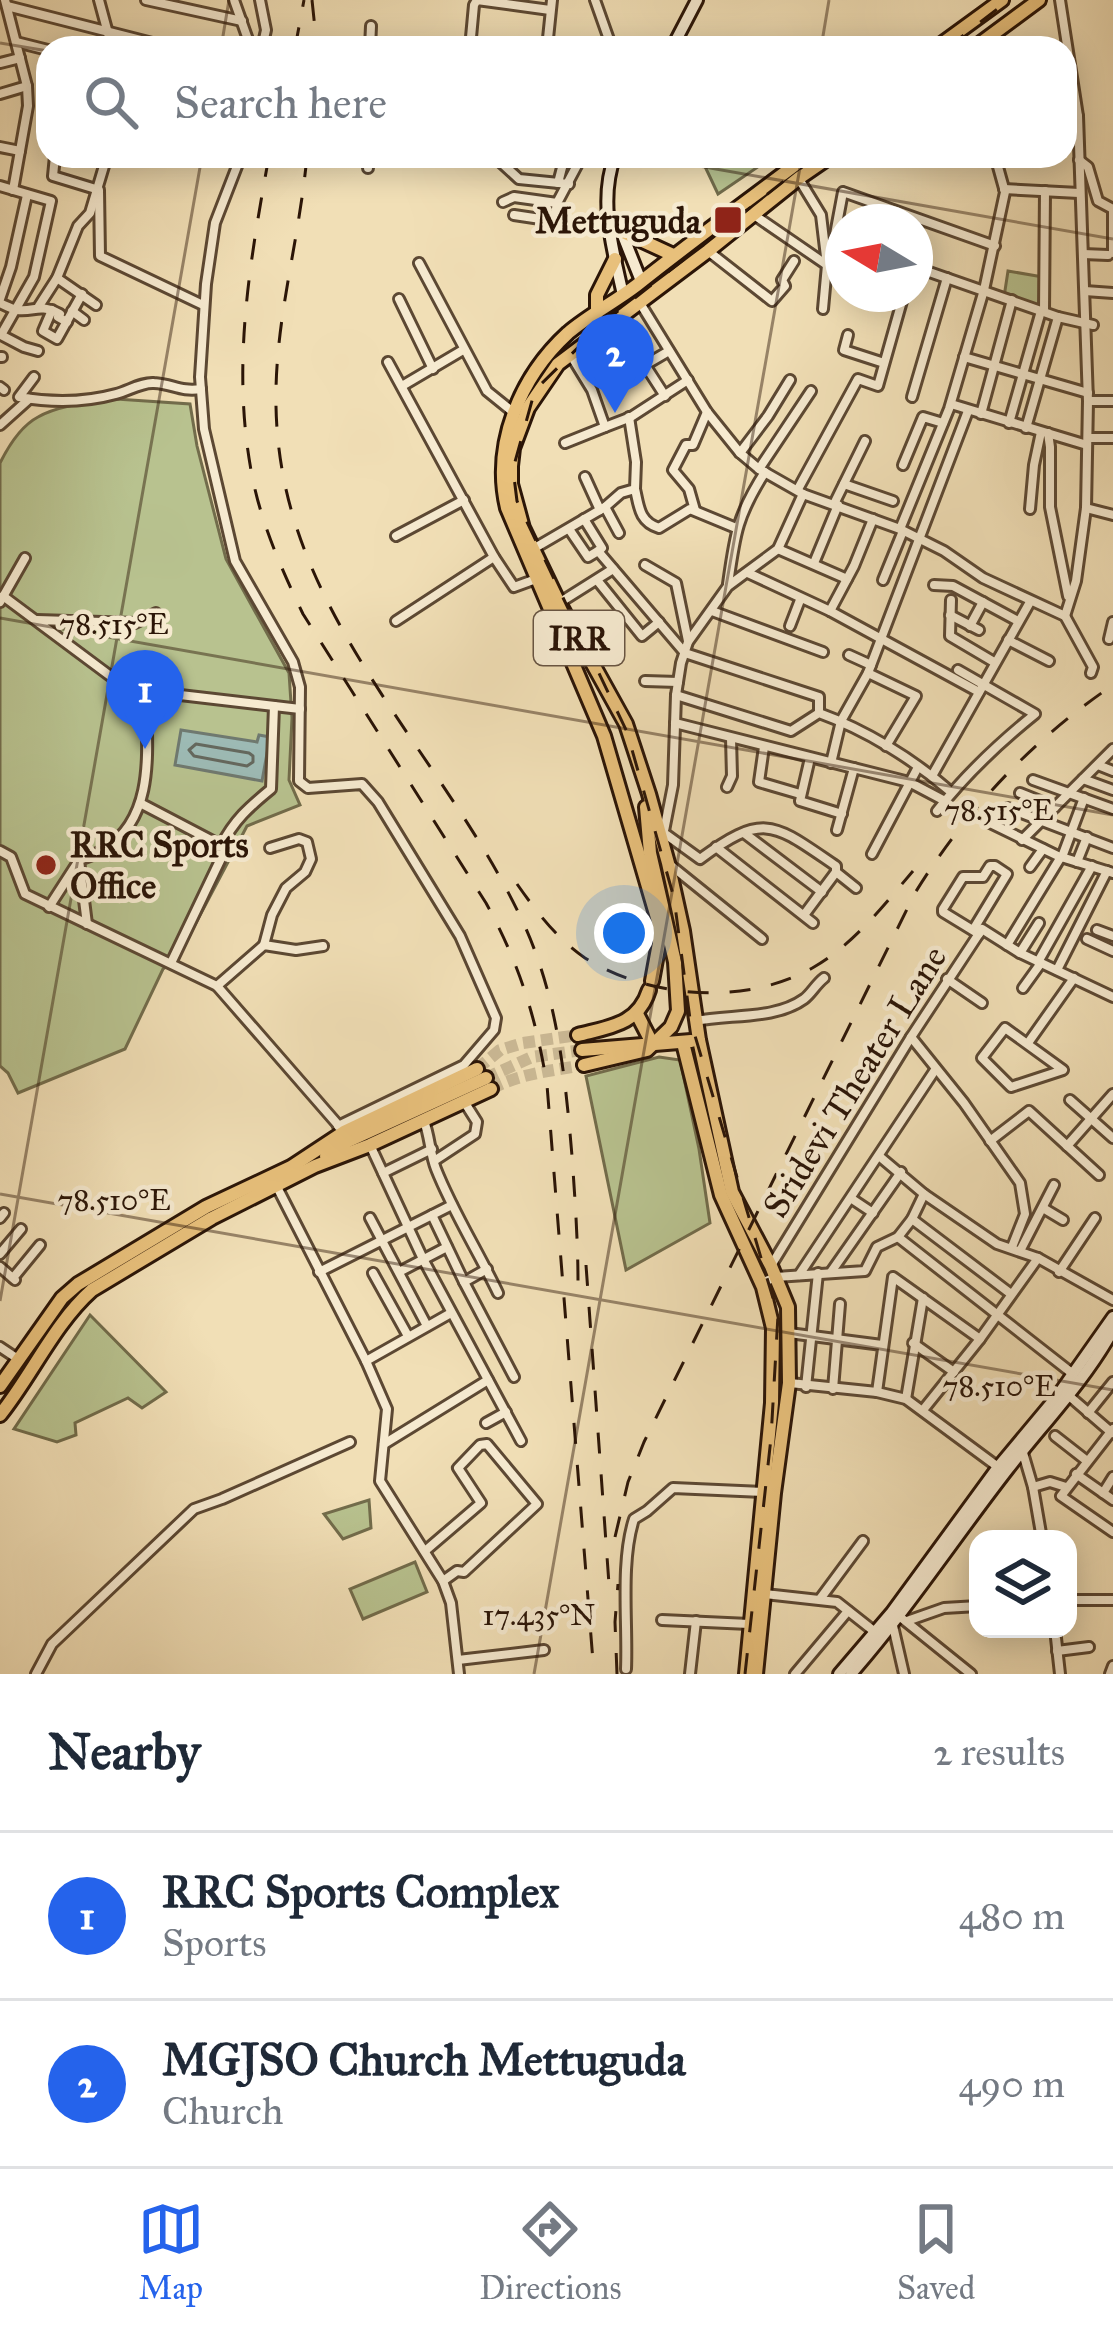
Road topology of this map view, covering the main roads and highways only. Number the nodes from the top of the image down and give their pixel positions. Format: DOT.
graph roads {
  1 [pos="697,0"];
  2 [pos="1039,0"];
  3 [pos="998,3"];
  4 [pos="1006,25"];
  5 [pos="678,36"];
  6 [pos="953,36"];
  7 [pos="991,36"];
  8 [pos="610,168"];
  9 [pos="790,168"];
  10 [pos="816,168"];
  11 [pos="616,227"];
  12 [pos="673,255"];
  13 [pos="615,259"];
  14 [pos="641,281"];
  15 [pos="623,295"];
  16 [pos="597,313"];
  17 [pos="603,684"];
  18 [pos="586,692"];
  19 [pos="613,702"];
  20 [pos="594,712"];
  21 [pos="649,794"];
  22 [pos="637,1014"];
  23 [pos="675,1021"];
  24 [pos="622,1022"];
  25 [pos="578,1035"];
  26 [pos="699,1040"];
  27 [pos="652,1043"];
  28 [pos="683,1043"];
  29 [pos="629,1045"];
  30 [pos="582,1050"];
  31 [pos="584,1065"];
  32 [pos="485,1078"];
  33 [pos="311,1162"];
  34 [pos="1113,1317"];
  35 [pos="1111,1339"];
  36 [pos="0,1386"];
  37 [pos="2,1406"];
  38 [pos="746,1674"];
  39 [pos="756,1674"];
  40 [pos="839,1674"];
  41 [pos="851,1674"];
  1 -- 5 [label="main road"];
  2 -- 4 [label="main road"];
  3 -- 4 [label="main road"];
  3 -- 6 [label="main road"];
  4 -- 7 [label="main road"];
  8 -- 11 [label="main road"];
  9 -- 12 [label="main road, IRR"];
  10 -- 17 [label="main road, IRR"];
  11 -- 12 [label="main road"];
  11 -- 13 [label="main road"];
  11 -- 14 [label="main road"];
  12 -- 14 [label="main road, IRR"];
  13 -- 15 [label="main road"];
  13 -- 16 [label="main road"];
  14 -- 15 [label="main road, IRR"];
  15 -- 16 [label="main road, IRR"];
  16 -- 18 [label="main road, IRR"];
  17 -- 18 [label="main road"];
  17 -- 19 [label="main road, IRR"];
  18 -- 20 [label="main road, IRR"];
  19 -- 20 [label="main road"];
  19 -- 21 [label="main road, IRR"];
  20 -- 22 [label="main road, IRR"];
  21 -- 23 [label="main road, IRR"];
  21 -- 26 [label="main road, IRR"];
  22 -- 24 [label="main road"];
  22 -- 27 [label="main road"];
  23 -- 26 [label="main road"];
  23 -- 27 [label="main road"];
  24 -- 25 [label="main road"];
  24 -- 29 [label="main road"];
  26 -- 28 [label="main road"];
  26 -- 39 [label="main road"];
  27 -- 28 [label="main road"];
  27 -- 29 [label="main road"];
  27 -- 31 [label="main road"];
  28 -- 38 [label="main road"];
  29 -- 30 [label="main road"];
  32 -- 33 [label="main road"];
  32 -- 33 [label="main road"];
  32 -- 33 [label="main road"];
  33 -- 36 [label="main road"];
  33 -- 37 [label="main road"];
  34 -- 40 [label="main road"];
  35 -- 41 [label="main road"];
}
